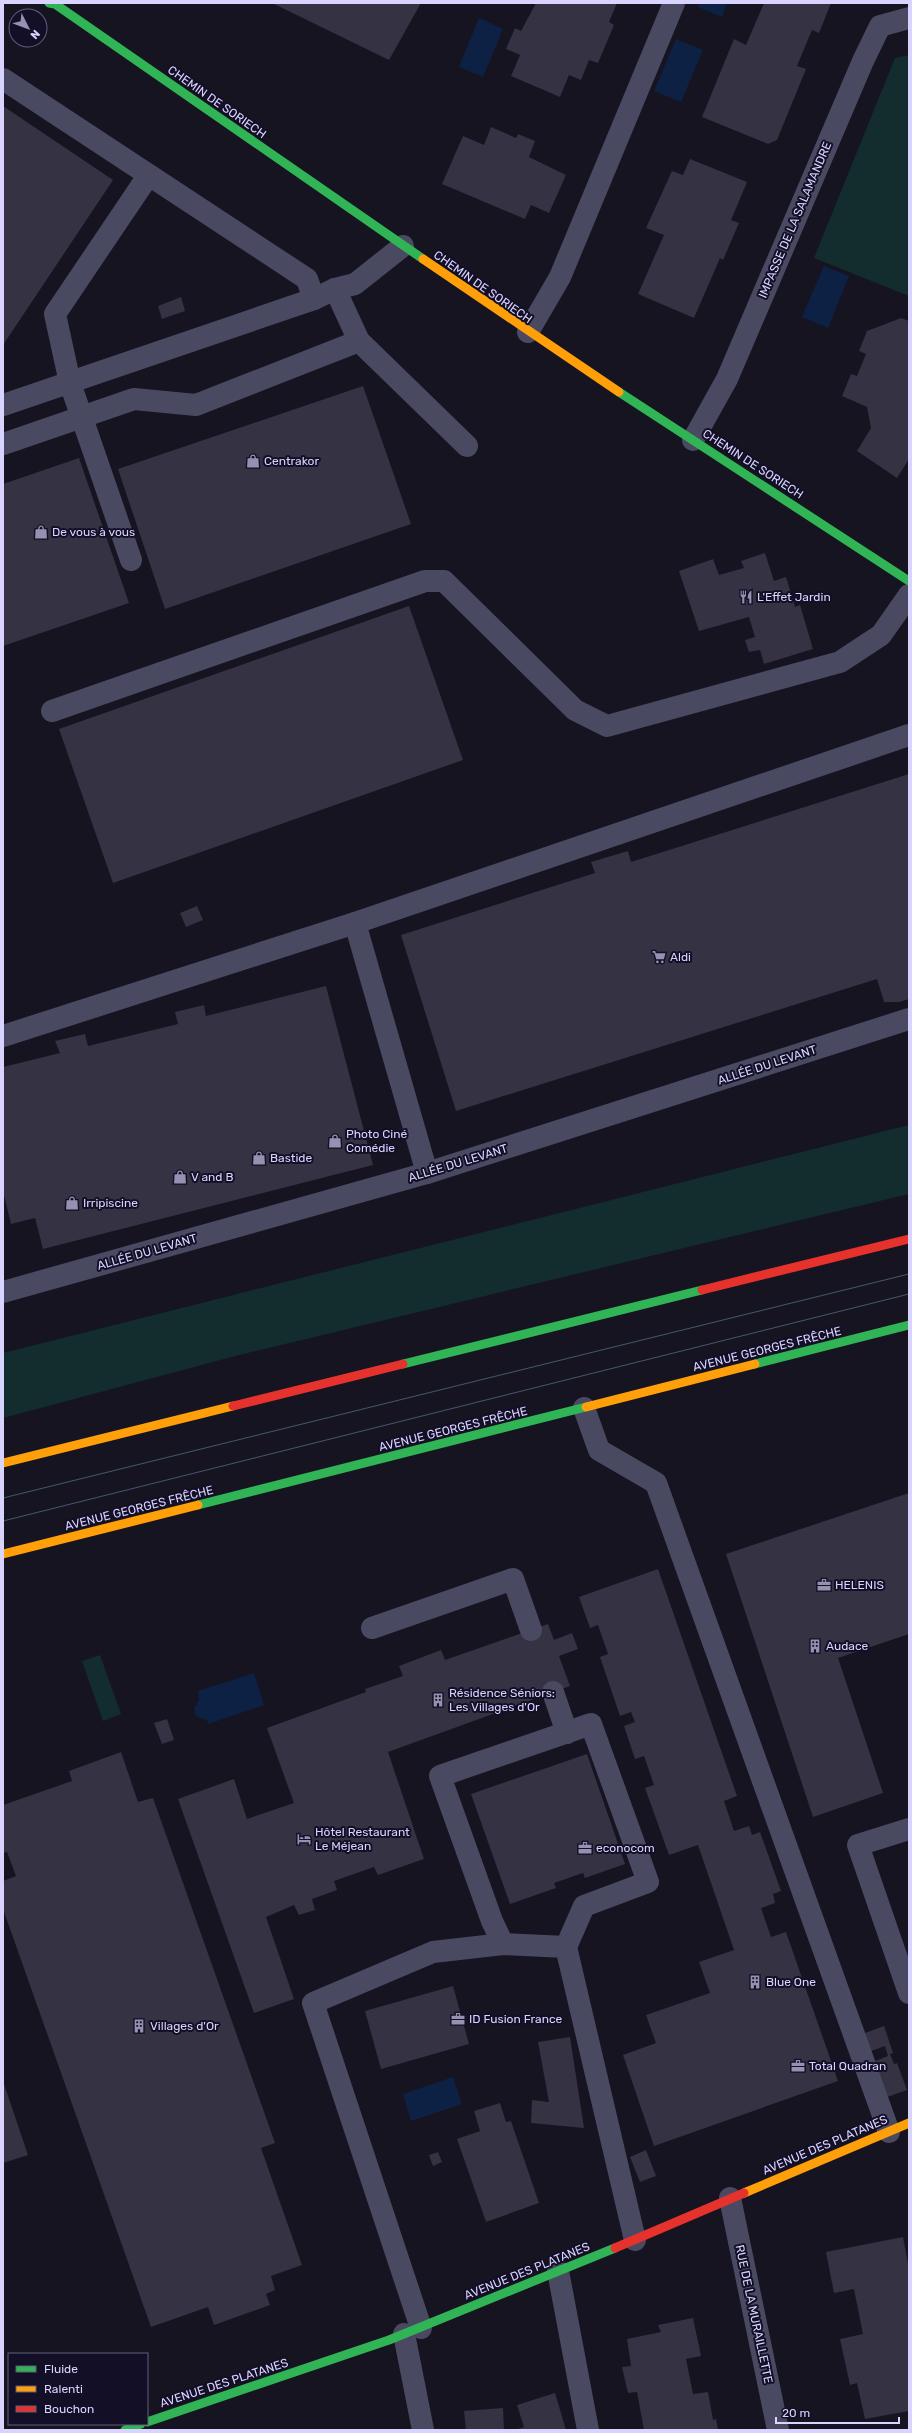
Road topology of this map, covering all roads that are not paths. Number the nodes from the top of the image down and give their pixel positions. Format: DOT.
graph roads {
  1 [pos="49,3"];
  2 [pos="674,3"];
  3 [pos="909,18"];
  4 [pos="3,79"];
  5 [pos="148,176"];
  6 [pos="403,246"];
  7 [pos="335,289"];
  8 [pos="314,298"];
  9 [pos="528,332"];
  10 [pos="359,341"];
  11 [pos="70,383"];
  12 [pos="3,405"];
  13 [pos="82,417"];
  14 [pos="694,440"];
  15 [pos="3,444"];
  16 [pos="466,446"];
  17 [pos="130,560"];
  18 [pos="909,581"];
  19 [pos="909,595"];
  20 [pos="52,711"];
  21 [pos="909,735"];
  22 [pos="355,922"];
  23 [pos="909,1019"];
  24 [pos="3,1036"];
  25 [pos="428,1173"];
  26 [pos="909,1239"];
  27 [pos="3,1292"];
  28 [pos="909,1325"];
  29 [pos="584,1408"];
  30 [pos="3,1463"];
  31 [pos="3,1554"];
  32 [pos="372,1628"];
  33 [pos="531,1630"];
  34 [pos="553,1692"];
  35 [pos="567,1733"];
  36 [pos="909,1828"];
  37 [pos="503,1944"];
  38 [pos="566,1947"];
  39 [pos="909,1993"];
  40 [pos="909,2123"];
  41 [pos="889,2132"];
  42 [pos="730,2198"];
  43 [pos="635,2240"];
  44 [pos="558,2272"];
  45 [pos="412,2331"];
  46 [pos="148,2422"];
  47 [pos="138,2425"];
  48 [pos="124,2430"];
  49 [pos="423,2430"];
  50 [pos="588,2430"];
  51 [pos="778,2430"];
  1 -- 6 [label="main road, CHEMIN DE SORIECH"];
  2 -- 9 [label="street"];
  3 -- 14 [label="street, IMPASSE DE LA SALAMANDRE"];
  4 -- 5 [label="street"];
  5 -- 8 [label="street"];
  5 -- 11 [label="street"];
  6 -- 7 [label="street"];
  6 -- 9 [label="main road, CHEMIN DE SORIECH"];
  7 -- 8 [label="street"];
  7 -- 10 [label="street"];
  8 -- 11 [label="street"];
  9 -- 14 [label="main road, CHEMIN DE SORIECH"];
  10 -- 13 [label="street"];
  10 -- 16 [label="street"];
  11 -- 12 [label="street"];
  11 -- 13 [label="street"];
  13 -- 15 [label="street"];
  13 -- 17 [label="street"];
  14 -- 18 [label="main road, CHEMIN DE SORIECH"];
  19 -- 20 [label="street"];
  21 -- 22 [label="street"];
  22 -- 24 [label="street"];
  22 -- 25 [label="street"];
  23 -- 25 [label="street, ALLÉE DU LEVANT"];
  25 -- 27 [label="street, ALLÉE DU LEVANT"];
  26 -- 30 [label="main road"];
  28 -- 29 [label="main road, AVENUE GEORGES FRÊCHE"];
  29 -- 31 [label="main road, AVENUE GEORGES FRÊCHE"];
  29 -- 41 [label="street"];
  32 -- 33 [label="street"];
  34 -- 35 [label="street"];
  35 -- 37 [label="street"];
  35 -- 38 [label="street"];
  36 -- 39 [label="street"];
  37 -- 38 [label="street"];
  37 -- 45 [label="street"];
  38 -- 43 [label="street"];
  40 -- 41 [label="main road, AVENUE DES PLATANES"];
  41 -- 42 [label="main road, AVENUE DES PLATANES"];
  42 -- 43 [label="main road, AVENUE DES PLATANES"];
  42 -- 51 [label="street, RUE DE LA MURAILLETTE"];
  43 -- 44 [label="main road, AVENUE DES PLATANES"];
  44 -- 45 [label="main road, AVENUE DES PLATANES"];
  44 -- 50 [label="street"];
  45 -- 46 [label="main road, AVENUE DES PLATANES"];
  45 -- 49 [label="street"];
  47 -- 48 [label="main road"];
}
